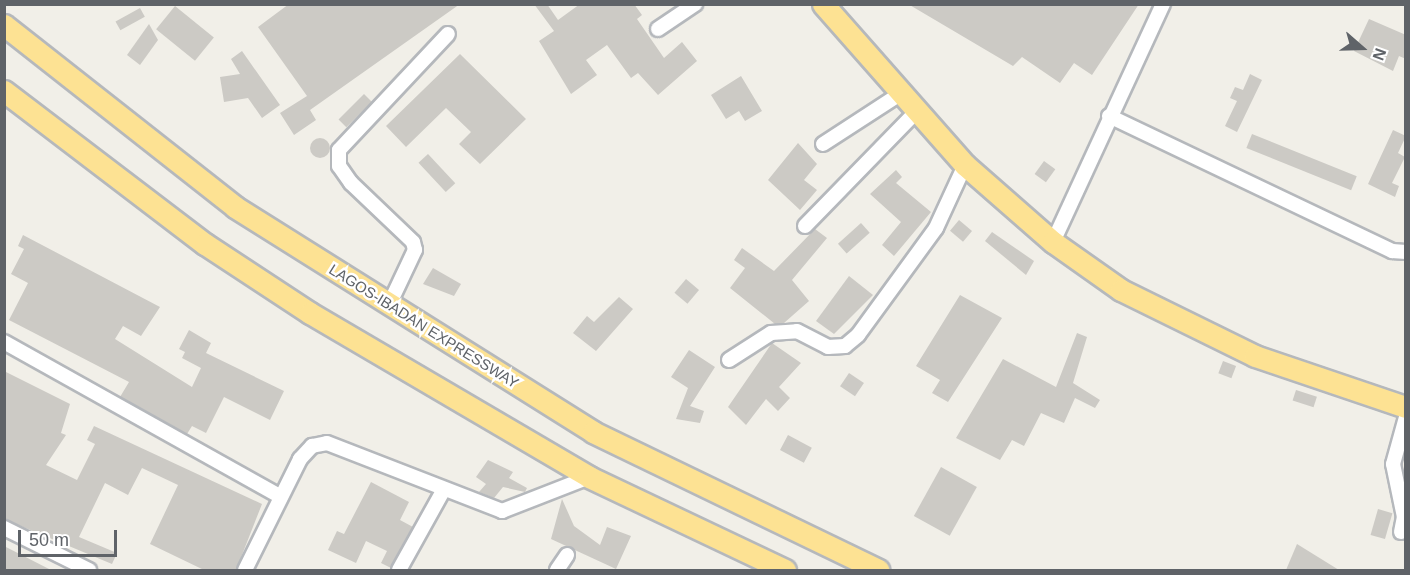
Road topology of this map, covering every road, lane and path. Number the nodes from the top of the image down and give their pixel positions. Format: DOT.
graph roads {
  1 [pos="695,4"];
  2 [pos="823,4"];
  3 [pos="1163,4"];
  4 [pos="4,26"];
  5 [pos="658,29"];
  6 [pos="448,34"];
  7 [pos="4,91"];
  8 [pos="900,94"];
  9 [pos="916,112"];
  10 [pos="1109,116"];
  11 [pos="823,144"];
  12 [pos="965,165"];
  13 [pos="805,226"];
  14 [pos="1053,242"];
  15 [pos="1406,252"];
  16 [pos="389,304"];
  17 [pos="4,342"];
  18 [pos="729,360"];
  19 [pos="1406,407"];
  20 [pos="1406,417"];
  21 [pos="589,477"];
  22 [pos="443,491"];
  23 [pos="281,496"];
  24 [pos="4,528"];
  25 [pos="1401,532"];
  26 [pos="567,555"];
  27 [pos="89,570"];
  28 [pos="245,570"];
  29 [pos="399,570"];
  30 [pos="557,570"];
  31 [pos="785,570"];
  32 [pos="878,570"];
  1 -- 5 [label="street"];
  2 -- 8 [label="highway"];
  3 -- 10 [label="street"];
  4 -- 16 [label="highway, LAGOS-IBADAN EXPRESSWAY"];
  6 -- 16 [label="street"];
  7 -- 21 [label="highway"];
  8 -- 9 [label="highway"];
  8 -- 11 [label="street"];
  9 -- 12 [label="highway"];
  9 -- 13 [label="street"];
  10 -- 14 [label="street"];
  10 -- 15 [label="street"];
  12 -- 14 [label="highway"];
  12 -- 18 [label="street"];
  14 -- 19 [label="highway"];
  16 -- 32 [label="highway, LAGOS-IBADAN EXPRESSWAY"];
  17 -- 23 [label="street"];
  20 -- 25 [label="street"];
  21 -- 22 [label="street"];
  21 -- 31 [label="highway"];
  22 -- 23 [label="street"];
  22 -- 29 [label="street"];
  23 -- 28 [label="street"];
  24 -- 27 [label="street"];
  26 -- 30 [label="street"];
}
